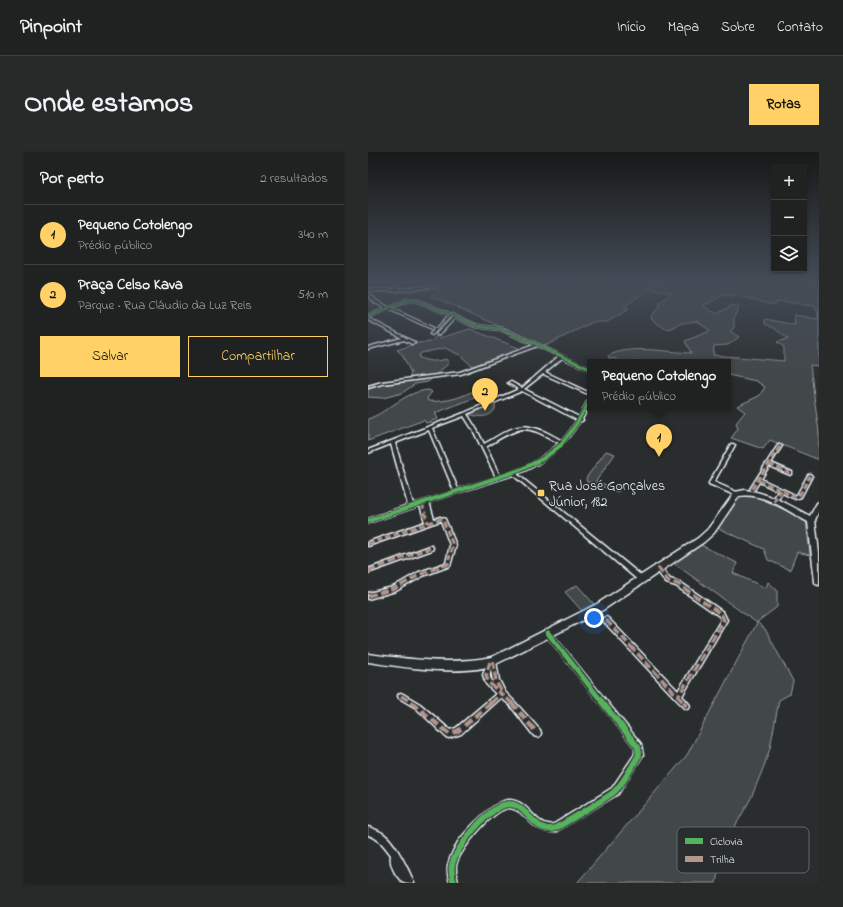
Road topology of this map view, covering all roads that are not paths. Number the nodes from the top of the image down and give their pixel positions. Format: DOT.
graph roads {
  1 [pos="409,317"];
  2 [pos="451,317"];
  3 [pos="452,317"];
  4 [pos="456,317"];
  5 [pos="368,318"];
  6 [pos="444,322"];
  7 [pos="449,323"];
  8 [pos="436,330"];
  9 [pos="432,334"];
  10 [pos="438,334"];
  11 [pos="403,339"];
  12 [pos="412,343"];
  13 [pos="537,345"];
  14 [pos="368,348"];
  15 [pos="562,356"];
  16 [pos="587,368"];
  17 [pos="542,372"];
  18 [pos="510,383"];
  19 [pos="368,387"];
  20 [pos="522,389"];
  21 [pos="587,393"];
  22 [pos="587,406"];
  23 [pos="465,414"];
  24 [pos="580,420"];
  25 [pos="430,428"];
  26 [pos="393,443"];
  27 [pos="562,443"];
  28 [pos="733,445"];
  29 [pos="483,446"];
  30 [pos="780,446"];
  31 [pos="368,452"];
  32 [pos="769,464"];
  33 [pos="513,473"];
  34 [pos="790,473"];
  35 [pos="810,476"];
  36 [pos="499,478"];
  37 [pos="758,480"];
  38 [pos="752,489"];
  39 [pos="780,490"];
  40 [pos="456,492"];
  41 [pos="737,494"];
  42 [pos="424,502"];
  43 [pos="774,502"];
  44 [pos="819,505"];
  45 [pos="411,507"];
  46 [pos="811,520"];
  47 [pos="368,521"];
  48 [pos="430,522"];
  49 [pos="368,544"];
  50 [pos="430,548"];
  51 [pos="658,567"];
  52 [pos="368,571"];
  53 [pos="641,579"];
  54 [pos="819,582"];
  55 [pos="368,596"];
  56 [pos="606,620"];
  57 [pos="548,633"];
  58 [pos="368,658"];
  59 [pos="492,661"];
  60 [pos="502,693"];
  61 [pos="401,696"];
  62 [pos="678,697"];
  63 [pos="687,706"];
  64 [pos="537,733"];
  65 [pos="368,831"];
  66 [pos="409,882"];
  67 [pos="454,883"];
  1 -- 8 [label="street"];
  2 -- 6 [label="street"];
  3 -- 7 [label="street"];
  4 -- 13 [label="street"];
  5 -- 11 [label="street"];
  6 -- 7 [label="street"];
  6 -- 8 [label="street"];
  7 -- 10 [label="street"];
  8 -- 9 [label="street"];
  11 -- 12 [label="street"];
  11 -- 14 [label="street"];
  13 -- 15 [label="street"];
  13 -- 19 [label="street"];
  15 -- 16 [label="street"];
  15 -- 17 [label="street"];
  17 -- 20 [label="street"];
  17 -- 21 [label="street"];
  18 -- 20 [label="street"];
  20 -- 23 [label="street"];
  20 -- 24 [label="street"];
  22 -- 24 [label="street"];
  23 -- 25 [label="street"];
  23 -- 29 [label="street"];
  24 -- 27 [label="street"];
  25 -- 26 [label="street"];
  25 -- 40 [label="street"];
  26 -- 31 [label="street"];
  26 -- 45 [label="street"];
  27 -- 29 [label="street"];
  27 -- 33 [label="street"];
  28 -- 41 [label="street"];
  29 -- 36 [label="street"];
  30 -- 32 [label="street"];
  32 -- 34 [label="street"];
  32 -- 37 [label="street"];
  33 -- 36 [label="street"];
  33 -- 53 [label="street"];
  35 -- 39 [label="street"];
  36 -- 40 [label="street"];
  37 -- 38 [label="street"];
  37 -- 39 [label="street"];
  39 -- 43 [label="street"];
  40 -- 42 [label="street"];
  41 -- 43 [label="main road"];
  41 -- 51 [label="main road"];
  42 -- 45 [label="street"];
  42 -- 48 [label="street"];
  43 -- 46 [label="main road"];
  44 -- 46 [label="main road"];
  45 -- 47 [label="street"];
  46 -- 54 [label="main road"];
  48 -- 49 [label="street"];
  48 -- 55 [label="street"];
  50 -- 52 [label="street"];
  51 -- 53 [label="main road"];
  51 -- 62 [label="street"];
  53 -- 57 [label="main road"];
  56 -- 62 [label="street"];
  57 -- 59 [label="main road"];
  57 -- 67 [label="street"];
  58 -- 59 [label="main road"];
  59 -- 60 [label="street"];
  60 -- 61 [label="street"];
  60 -- 64 [label="street"];
  62 -- 63 [label="street"];
  65 -- 66 [label="street"];
}
